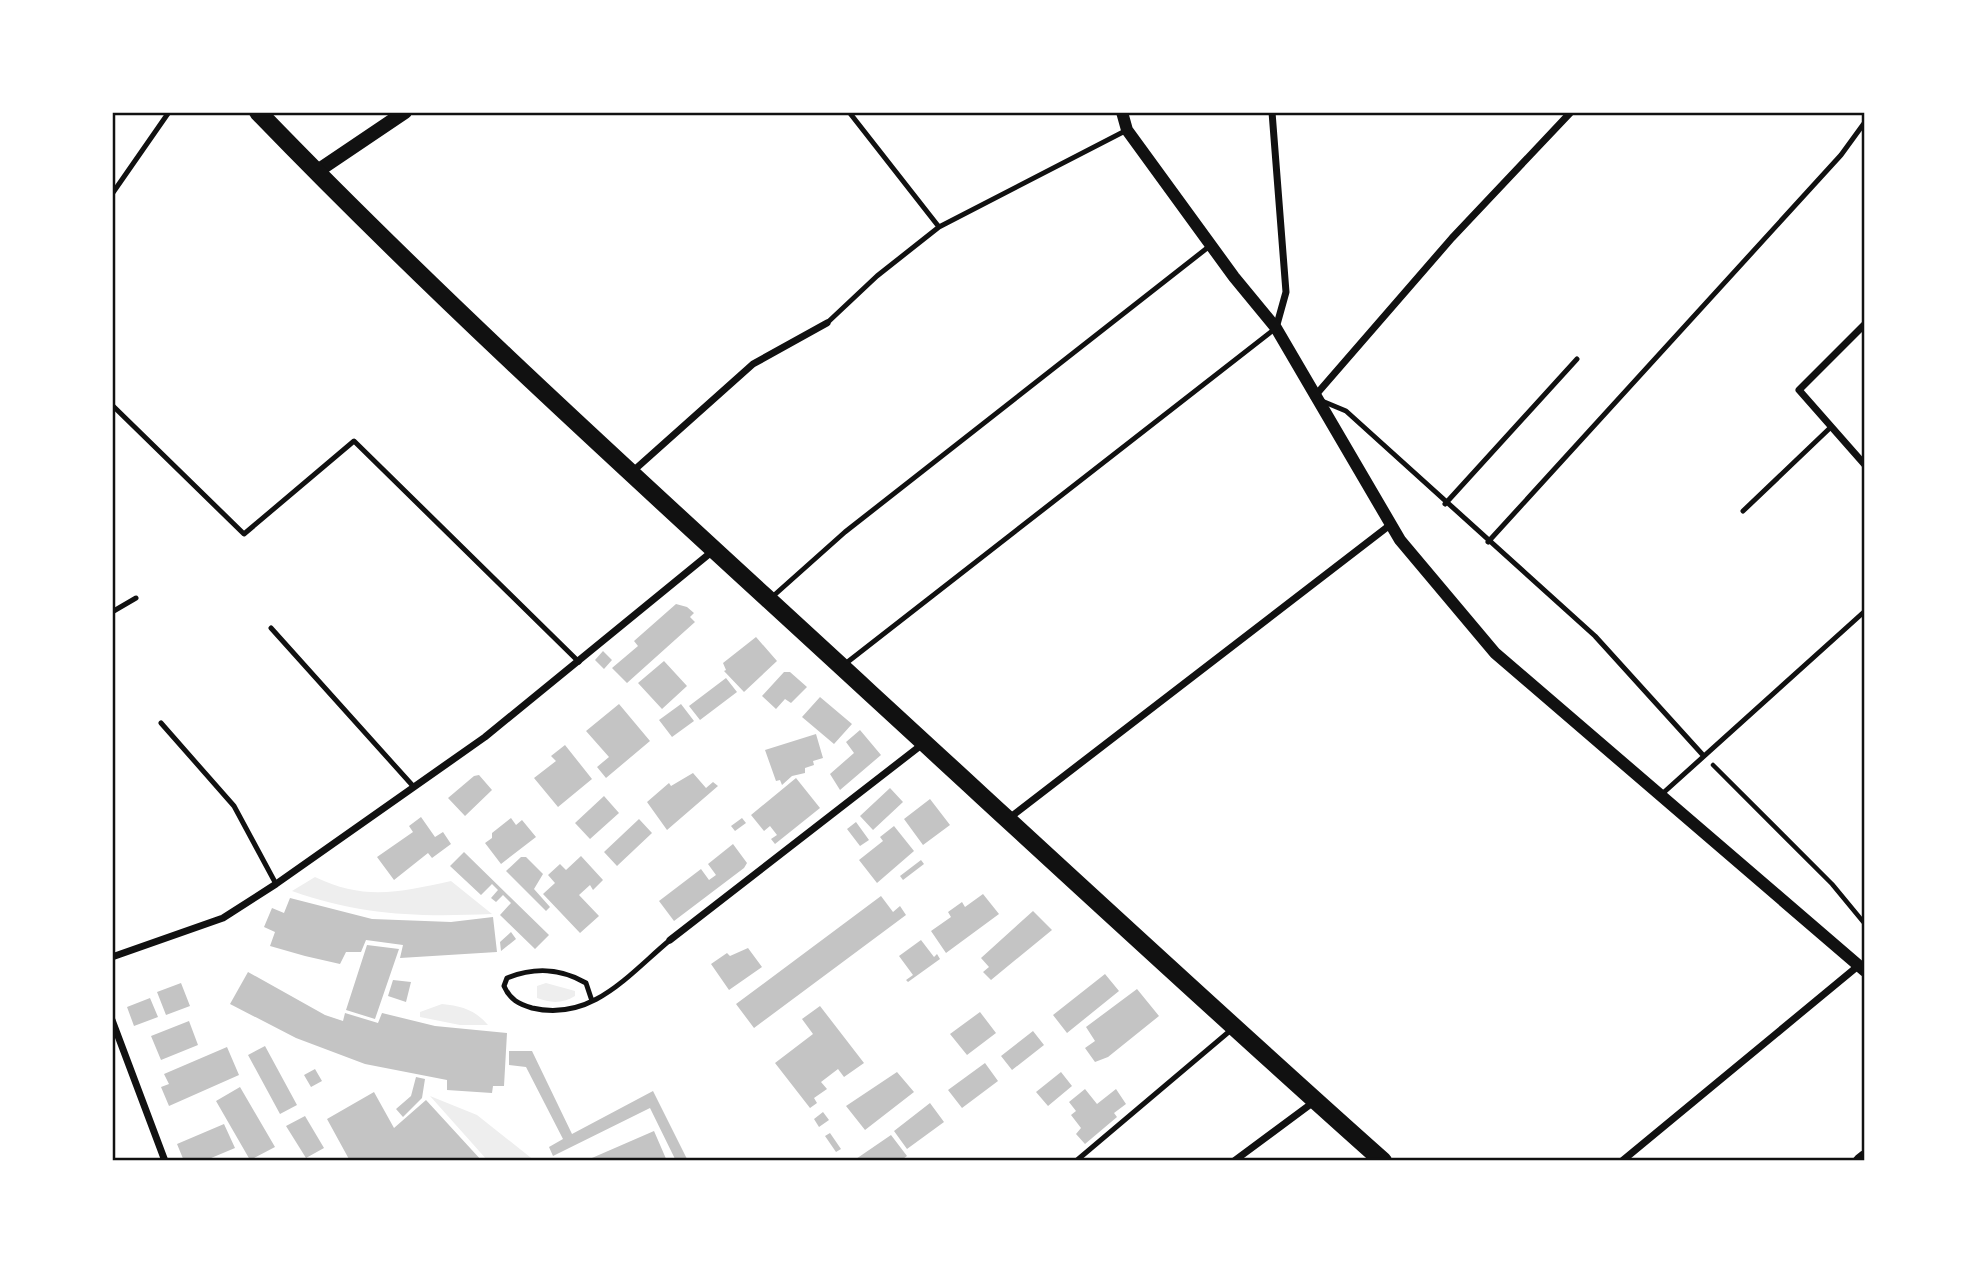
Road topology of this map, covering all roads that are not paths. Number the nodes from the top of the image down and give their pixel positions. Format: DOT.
graph roads {
  1 [pos="169,112"];
  2 [pos="258,112"];
  3 [pos="405,112"];
  4 [pos="849,112"];
  5 [pos="1122,112"];
  6 [pos="1272,112"];
  7 [pos="1571,112"];
  8 [pos="1865,122"];
  9 [pos="1127,130"];
  10 [pos="316,172"];
  11 [pos="112,194"];
  12 [pos="939,227"];
  13 [pos="1210,245"];
  14 [pos="827,323"];
  15 [pos="1865,324"];
  16 [pos="1276,328"];
  17 [pos="1577,359"];
  18 [pos="1314,397"];
  19 [pos="112,405"];
  20 [pos="1831,427"];
  21 [pos="1865,465"];
  22 [pos="632,472"];
  23 [pos="1445,504"];
  24 [pos="1743,511"];
  25 [pos="1390,525"];
  26 [pos="1488,542"];
  27 [pos="714,550"];
  28 [pos="136,598"];
  29 [pos="769,600"];
  30 [pos="1865,611"];
  31 [pos="112,612"];
  32 [pos="271,628"];
  33 [pos="579,662"];
  34 [pos="841,667"];
  35 [pos="161,723"];
  36 [pos="924,743"];
  37 [pos="1702,754"];
  38 [pos="413,786"];
  39 [pos="1658,797"];
  40 [pos="1007,820"];
  41 [pos="275,884"];
  42 [pos="670,940"];
  43 [pos="112,957"];
  44 [pos="1862,969"];
  45 [pos="592,1001"];
  46 [pos="112,1020"];
  47 [pos="1234,1028"];
  48 [pos="1315,1101"];
  49 [pos="1865,1157"];
  50 [pos="165,1161"];
  51 [pos="1076,1161"];
  52 [pos="1234,1161"];
  53 [pos="1383,1161"];
  54 [pos="1622,1161"];
  55 [pos="1860,1161"];
  1 -- 11 [label="lane"];
  2 -- 10 [label="highway"];
  3 -- 10 [label="main road"];
  4 -- 12 [label="lane"];
  5 -- 9 [label="street"];
  6 -- 16 [label="street"];
  7 -- 18 [label="street"];
  8 -- 26 [label="lane"];
  9 -- 12 [label="lane"];
  9 -- 13 [label="street"];
  10 -- 22 [label="highway"];
  12 -- 14 [label="lane"];
  13 -- 16 [label="street"];
  13 -- 29 [label="lane"];
  14 -- 22 [label="street"];
  15 -- 20 [label="street"];
  16 -- 18 [label="street"];
  16 -- 34 [label="lane"];
  17 -- 23 [label="lane"];
  18 -- 23 [label="lane"];
  18 -- 25 [label="street"];
  19 -- 33 [label="lane"];
  20 -- 21 [label="street"];
  20 -- 24 [label="lane"];
  22 -- 27 [label="highway"];
  23 -- 26 [label="lane"];
  25 -- 39 [label="street"];
  25 -- 40 [label="street"];
  26 -- 37 [label="lane"];
  27 -- 29 [label="highway"];
  27 -- 33 [label="street"];
  28 -- 31 [label="lane"];
  29 -- 34 [label="highway"];
  30 -- 37 [label="lane"];
  32 -- 38 [label="lane"];
  33 -- 38 [label="street"];
  34 -- 36 [label="highway"];
  35 -- 41 [label="lane"];
  36 -- 40 [label="highway"];
  36 -- 42 [label="street"];
  37 -- 39 [label="lane"];
  38 -- 41 [label="street"];
  39 -- 44 [label="street"];
  40 -- 47 [label="highway"];
  41 -- 43 [label="street"];
  42 -- 45 [label="lane"];
  44 -- 54 [label="street"];
  45 -- 45 [label="lane"];
  46 -- 50 [label="street"];
  47 -- 48 [label="highway"];
  47 -- 51 [label="lane"];
  48 -- 52 [label="street"];
  48 -- 53 [label="highway"];
  49 -- 55 [label="main road"];
}
